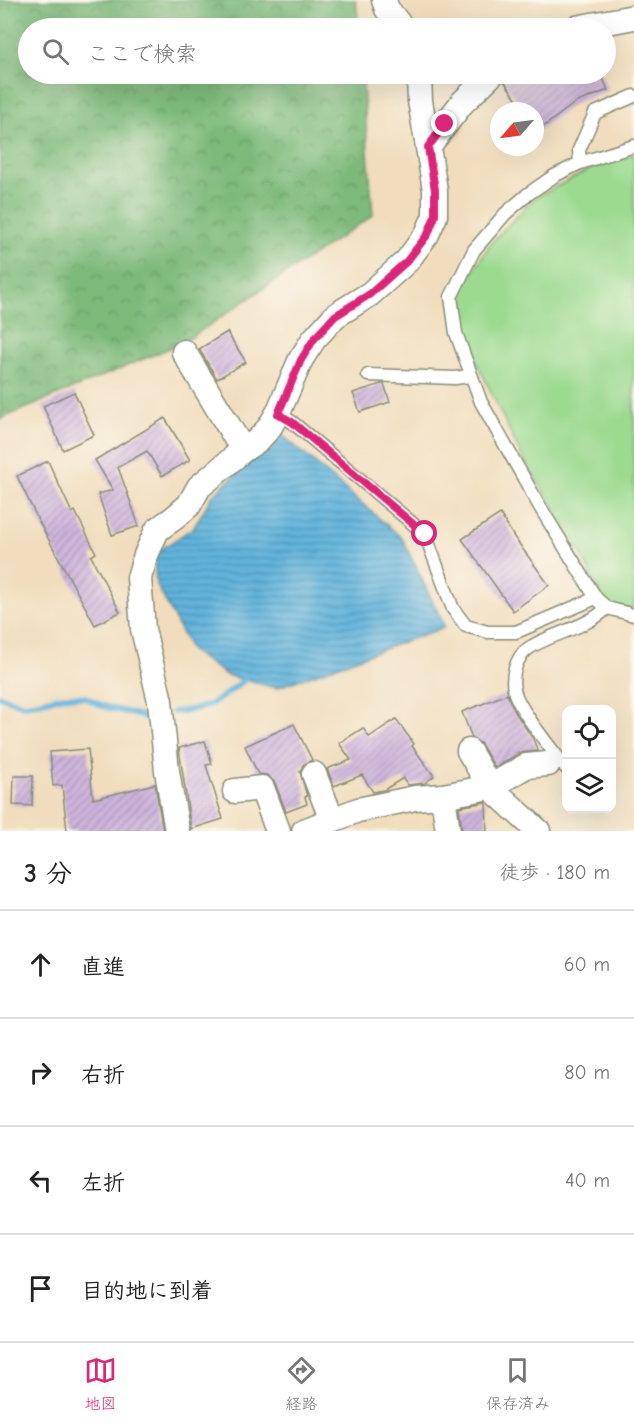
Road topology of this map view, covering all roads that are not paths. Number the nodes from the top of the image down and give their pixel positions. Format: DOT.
graph roads {
  1 [pos="384,0"];
  2 [pos="634,17"];
  3 [pos="394,18"];
  4 [pos="616,20"];
  5 [pos="419,84"];
  6 [pos="482,84"];
  7 [pos="634,96"];
  8 [pos="634,146"];
  9 [pos="428,147"];
  10 [pos="580,163"];
  11 [pos="184,352"];
  12 [pos="368,375"];
  13 [pos="470,376"];
  14 [pos="278,414"];
  15 [pos="243,450"];
  16 [pos="596,598"];
  17 [pos="607,608"];
  18 [pos="634,615"];
  19 [pos="469,751"];
  20 [pos="557,766"];
  21 [pos="314,774"];
  22 [pos="490,787"];
  23 [pos="235,791"];
  24 [pos="443,796"];
  25 [pos="332,820"];
  26 [pos="177,831"];
  27 [pos="278,831"];
  28 [pos="304,831"];
  29 [pos="448,831"];
  30 [pos="538,831"];
  1 -- 3 [label="street"];
  2 -- 4 [label="street"];
  5 -- 9 [label="street"];
  6 -- 9 [label="street"];
  7 -- 10 [label="lane"];
  8 -- 10 [label="lane"];
  9 -- 14 [label="street"];
  10 -- 13 [label="lane"];
  11 -- 15 [label="street"];
  12 -- 13 [label="lane"];
  13 -- 16 [label="lane"];
  14 -- 15 [label="street"];
  14 -- 16 [label="lane"];
  15 -- 26 [label="street"];
  16 -- 17 [label="lane"];
  17 -- 18 [label="lane"];
  17 -- 20 [label="lane"];
  19 -- 22 [label="street"];
  20 -- 22 [label="street"];
  21 -- 25 [label="street"];
  22 -- 24 [label="street"];
  22 -- 30 [label="street"];
  23 -- 27 [label="street"];
  24 -- 25 [label="street"];
  24 -- 29 [label="street"];
  25 -- 28 [label="street"];
}
